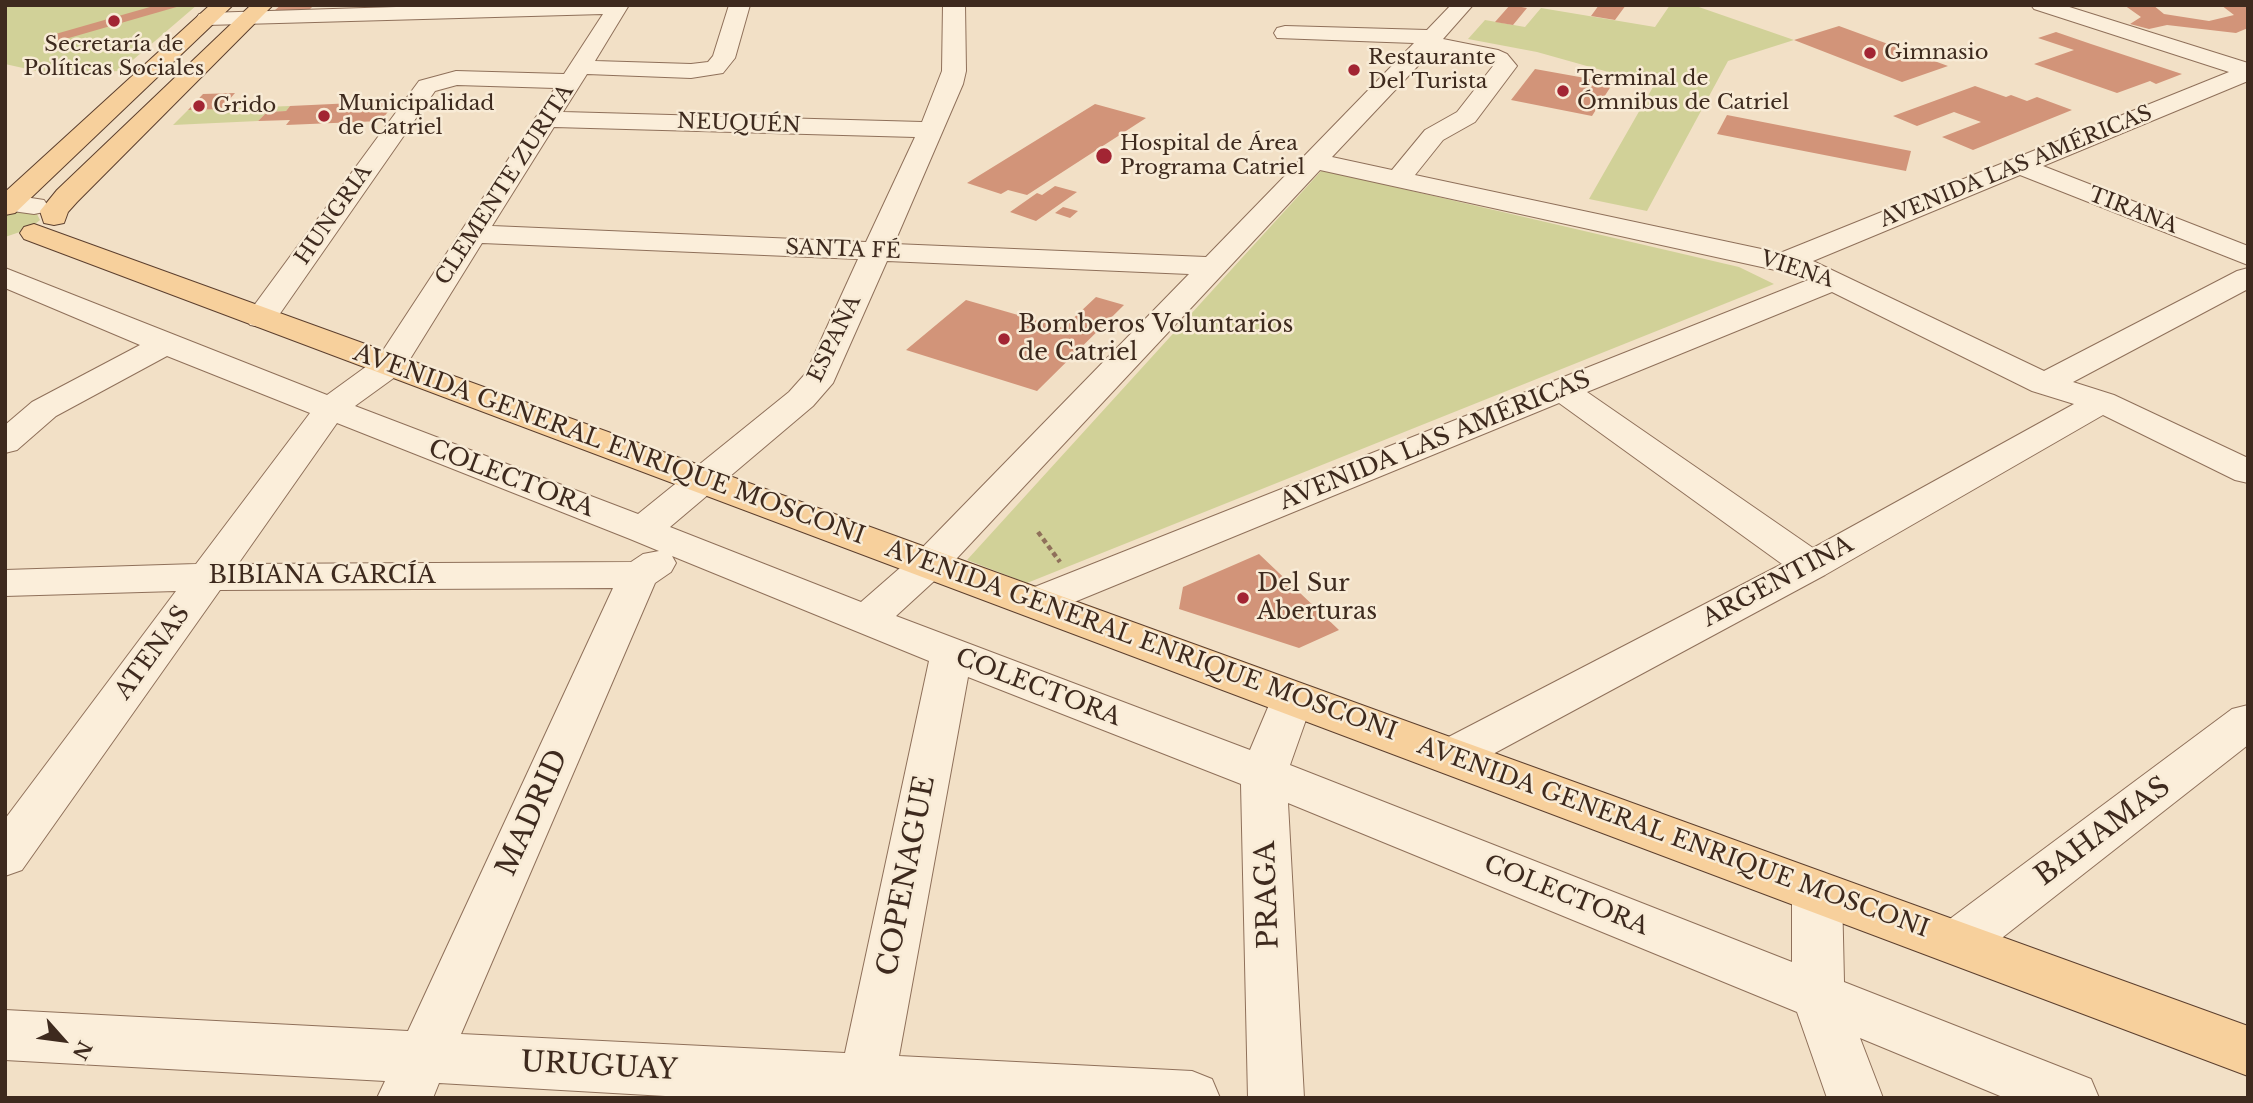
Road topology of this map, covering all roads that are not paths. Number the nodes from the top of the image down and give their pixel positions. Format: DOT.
graph roads {
  1 [pos="740,5"];
  2 [pos="954,5"];
  3 [pos="1463,5"];
  4 [pos="2041,5"];
  5 [pos="619,6"];
  6 [pos="215,12"];
  7 [pos="257,12"];
  8 [pos="1285,33"];
  9 [pos="1430,40"];
  10 [pos="2238,47"];
  11 [pos="2207,58"];
  12 [pos="2248,72"];
  13 [pos="576,74"];
  14 [pos="547,119"];
  15 [pos="930,130"];
  16 [pos="1315,161"];
  17 [pos="2019,166"];
  18 [pos="1398,179"];
  19 [pos="18,222"];
  20 [pos="473,234"];
  21 [pos="877,251"];
  22 [pos="2248,256"];
  23 [pos="1784,262"];
  24 [pos="1213,266"];
  25 [pos="2248,277"];
  26 [pos="1834,280"];
  27 [pos="261,318"];
  28 [pos="165,344"];
  29 [pos="390,365"];
  30 [pos="2044,384"];
  31 [pos="1562,390"];
  32 [pos="2102,402"];
  33 [pos="331,408"];
  34 [pos="5,443"];
  35 [pos="2248,472"];
  36 [pos="703,480"];
  37 [pos="662,538"];
  38 [pos="930,563"];
  39 [pos="1811,566"];
  40 [pos="639,575"];
  41 [pos="208,577"];
  42 [pos="5,583"];
  43 [pos="1036,602"];
  44 [pos="867,619"];
  45 [pos="951,654"];
  46 [pos="1292,697"];
  47 [pos="2248,721"];
  48 [pos="1451,755"];
  49 [pos="1264,774"];
  50 [pos="5,856"];
  51 [pos="1817,893"];
  52 [pos="1957,943"];
  53 [pos="1818,998"];
  54 [pos="5,1035"];
  55 [pos="2248,1051"];
  56 [pos="414,1078"];
  57 [pos="865,1089"];
  58 [pos="1192,1098"];
  59 [pos="1276,1098"];
  60 [pos="1855,1098"];
  61 [pos="2071,1098"];
  1 -- 13 [label="street"];
  2 -- 15 [label="street, ESPAÑA"];
  3 -- 9 [label="street"];
  4 -- 11 [label="street"];
  5 -- 7 [label="street"];
  5 -- 13 [label="street, CLEMENTE ZURITA"];
  6 -- 7 [label="street"];
  6 -- 19 [label="main road"];
  7 -- 19 [label="main road"];
  8 -- 9 [label="street"];
  9 -- 16 [label="street"];
  9 -- 18 [label="street"];
  10 -- 11 [label="street"];
  11 -- 12 [label="street"];
  12 -- 17 [label="street, AVENIDA LAS AMÉRICAS"];
  13 -- 14 [label="street, CLEMENTE ZURITA"];
  13 -- 27 [label="street, HUNGRIA"];
  14 -- 15 [label="street, NEUQUÉN"];
  14 -- 20 [label="street, CLEMENTE ZURITA"];
  15 -- 21 [label="street, ESPAÑA"];
  16 -- 18 [label="street, VIENA"];
  16 -- 24 [label="street"];
  17 -- 22 [label="street, TIRANA"];
  17 -- 23 [label="street, AVENIDA LAS AMÉRICAS"];
  18 -- 23 [label="street, VIENA"];
  19 -- 27 [label="main road, AVENIDA GENERAL ENRIQUE MOSCONI"];
  19 -- 28 [label="street, COLECTORA"];
  20 -- 21 [label="street, SANTA FÉ"];
  20 -- 29 [label="street, CLEMENTE ZURITA"];
  21 -- 24 [label="street, SANTA FÉ"];
  21 -- 36 [label="street, ESPAÑA"];
  23 -- 26 [label="street, VIENA"];
  24 -- 38 [label="street"];
  25 -- 30 [label="street"];
  26 -- 30 [label="street, VIENA"];
  26 -- 31 [label="street, AVENIDA LAS AMÉRICAS"];
  27 -- 29 [label="main road, AVENIDA GENERAL ENRIQUE MOSCONI"];
  28 -- 33 [label="street, COLECTORA"];
  28 -- 34 [label="street"];
  29 -- 33 [label="street, ATENAS"];
  29 -- 36 [label="main road, AVENIDA GENERAL ENRIQUE MOSCONI"];
  30 -- 32 [label="street, VIENA"];
  31 -- 39 [label="street"];
  31 -- 43 [label="street, AVENIDA LAS AMÉRICAS"];
  32 -- 35 [label="street, VIENA"];
  32 -- 39 [label="street, ARGENTINA"];
  33 -- 37 [label="street, COLECTORA"];
  33 -- 41 [label="street, ATENAS"];
  36 -- 37 [label="street, ESPAÑA"];
  36 -- 38 [label="main road, AVENIDA GENERAL ENRIQUE MOSCONI"];
  37 -- 40 [label="street"];
  37 -- 44 [label="street, COLECTORA"];
  38 -- 43 [label="main road, AVENIDA GENERAL ENRIQUE MOSCONI"];
  38 -- 44 [label="street"];
  39 -- 48 [label="street, ARGENTINA"];
  40 -- 41 [label="street, BIBIANA GARCÍA"];
  40 -- 56 [label="street, MADRID"];
  41 -- 42 [label="street, BIBIANA GARCÍA"];
  41 -- 50 [label="street, ATENAS"];
  43 -- 46 [label="main road, AVENIDA GENERAL ENRIQUE MOSCONI"];
  44 -- 45 [label="street, COLECTORA"];
  45 -- 49 [label="street, COLECTORA"];
  45 -- 57 [label="street, COPENAGUE"];
  46 -- 48 [label="main road, AVENIDA GENERAL ENRIQUE MOSCONI"];
  46 -- 49 [label="street, PRAGA"];
  47 -- 52 [label="street, BAHAMAS"];
  48 -- 51 [label="main road, AVENIDA GENERAL ENRIQUE MOSCONI"];
  49 -- 53 [label="street, COLECTORA"];
  49 -- 59 [label="street, PRAGA"];
  51 -- 52 [label="main road, AVENIDA GENERAL ENRIQUE MOSCONI"];
  51 -- 53 [label="street"];
  52 -- 55 [label="main road, AVENIDA GENERAL ENRIQUE MOSCONI"];
  53 -- 60 [label="street"];
  53 -- 61 [label="street, COLECTORA"];
  54 -- 56 [label="street, URUGUAY"];
  56 -- 57 [label="street, URUGUAY"];
  57 -- 58 [label="street, URUGUAY"];
}
